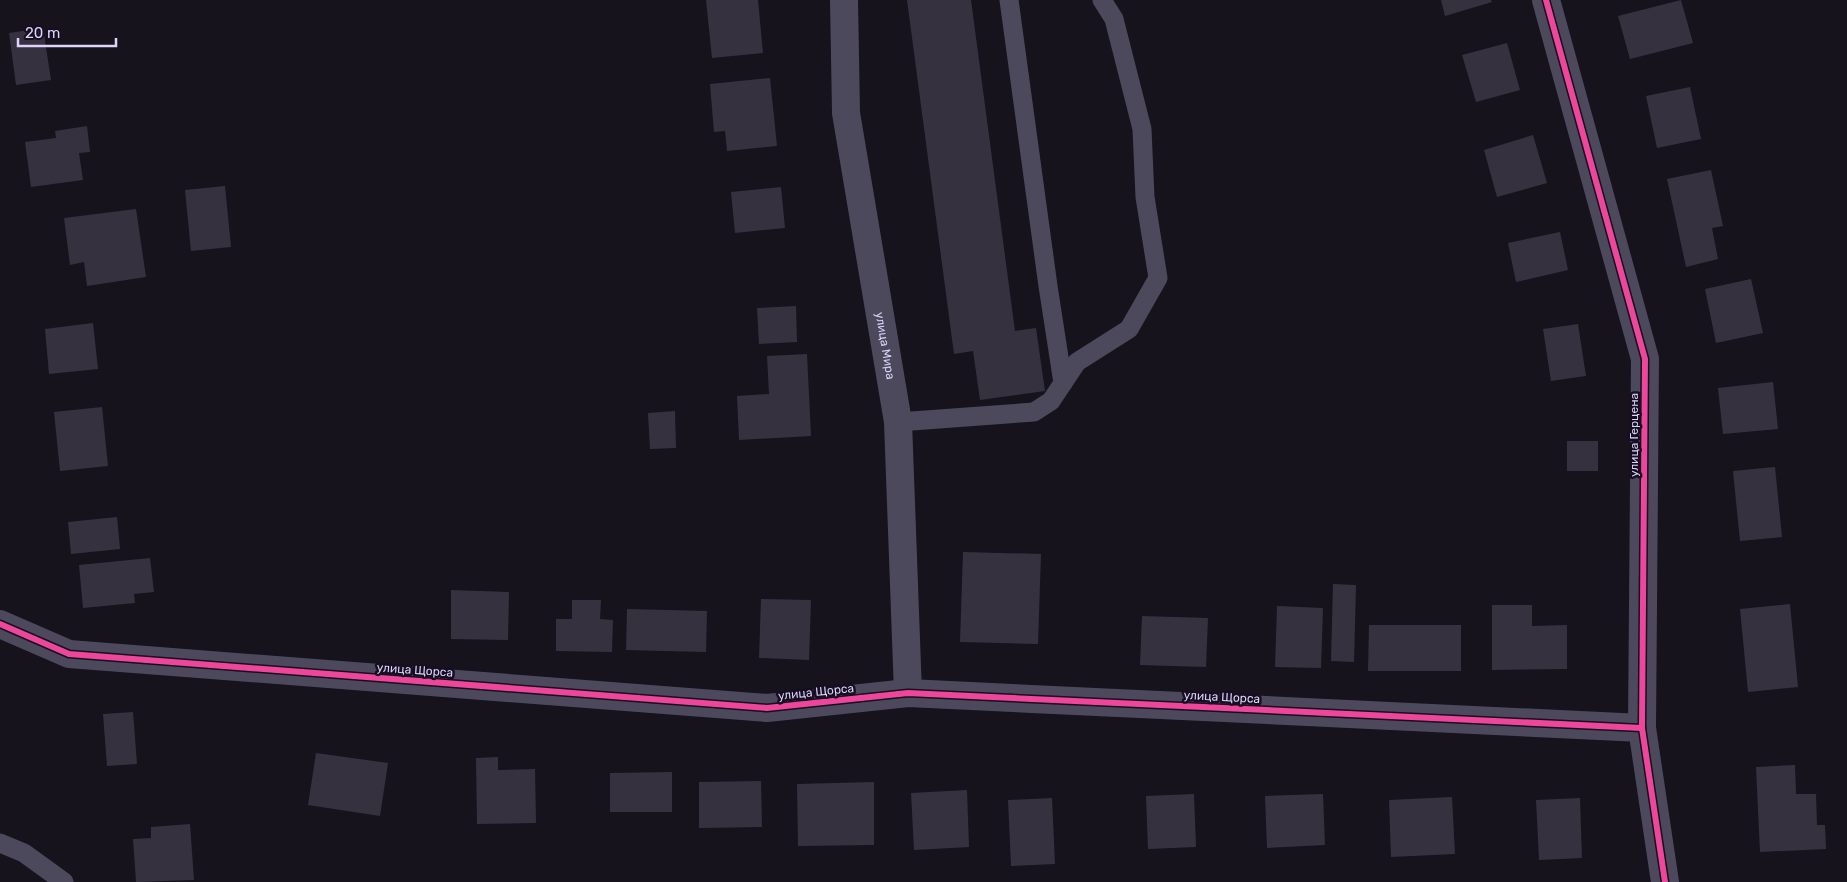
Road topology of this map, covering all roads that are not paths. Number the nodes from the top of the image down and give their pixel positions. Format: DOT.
graph roads {
  1 [pos="844,0"];
  2 [pos="1009,0"];
  3 [pos="1102,0"];
  4 [pos="1546,0"];
  5 [pos="1063,382"];
  6 [pos="898,422"];
  7 [pos="0,624"];
  8 [pos="908,693"];
  9 [pos="1642,728"];
  10 [pos="0,843"];
  11 [pos="64,882"];
  12 [pos="1665,882"];
  1 -- 6 [label="street, улица Мира"];
  2 -- 5 [label="lane"];
  3 -- 5 [label="lane"];
  4 -- 9 [label="street, улица Герцена"];
  5 -- 6 [label="lane"];
  6 -- 8 [label="street, улица Мира"];
  7 -- 8 [label="street, улица Щорса"];
  8 -- 9 [label="street, улица Щорса"];
  9 -- 12 [label="street, улица Герцена"];
  10 -- 11 [label="lane"];
}
